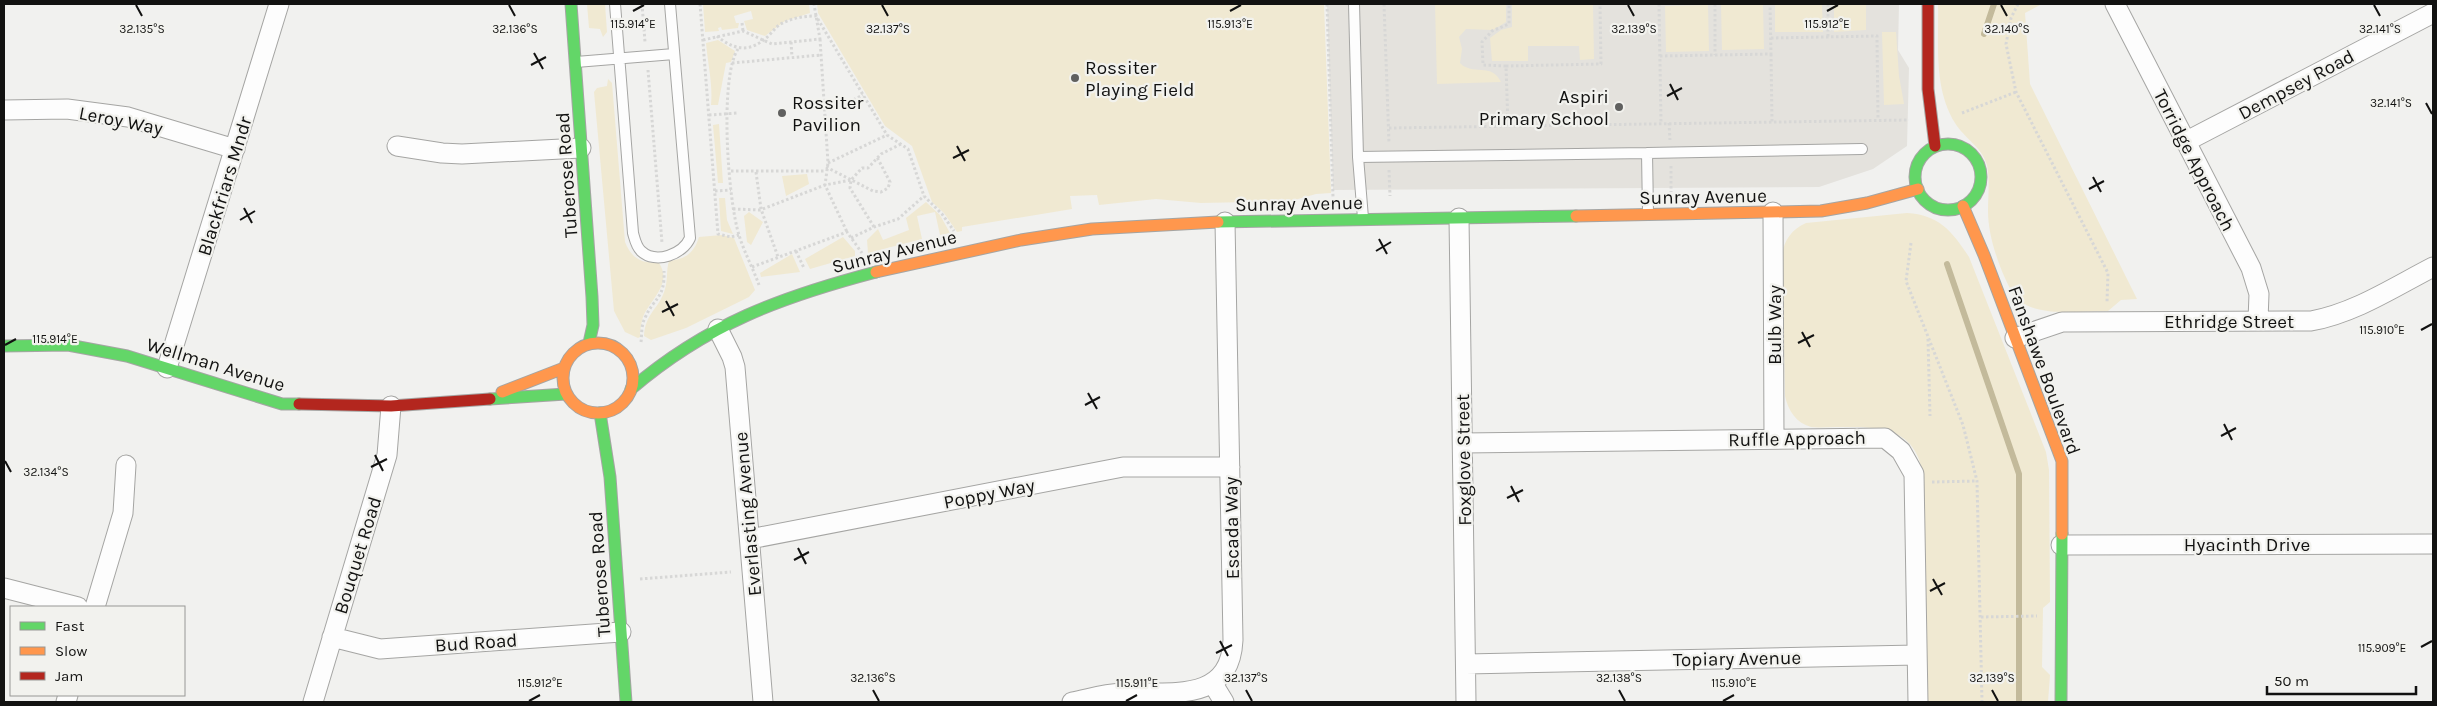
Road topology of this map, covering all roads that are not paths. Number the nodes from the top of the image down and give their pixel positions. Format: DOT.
graph roads {
  1 [pos="280,4"];
  2 [pos="571,4"];
  3 [pos="615,4"];
  4 [pos="670,4"];
  5 [pos="1354,4"];
  6 [pos="1928,4"];
  7 [pos="2114,4"];
  8 [pos="2433,13"];
  9 [pos="674,54"];
  10 [pos="620,59"];
  11 [pos="575,62"];
  12 [pos="4,110"];
  13 [pos="2185,142"];
  14 [pos="397,146"];
  15 [pos="1936,146"];
  16 [pos="235,148"];
  17 [pos="580,148"];
  18 [pos="1862,149"];
  19 [pos="1646,153"];
  20 [pos="1358,157"];
  21 [pos="1918,189"];
  22 [pos="1963,206"];
  23 [pos="1773,212"];
  24 [pos="1648,214"];
  25 [pos="1459,218"];
  26 [pos="1363,219"];
  27 [pos="1225,222"];
  28 [pos="2433,266"];
  29 [pos="2258,320"];
  30 [pos="718,329"];
  31 [pos="2015,338"];
  32 [pos="695,341"];
  33 [pos="589,343"];
  34 [pos="4,346"];
  35 [pos="662,349"];
  36 [pos="167,368"];
  37 [pos="564,368"];
  38 [pos="631,389"];
  39 [pos="566,394"];
  40 [pos="480,401"];
  41 [pos="391,406"];
  42 [pos="600,413"];
  43 [pos="1774,439"];
  44 [pos="1463,443"];
  45 [pos="126,465"];
  46 [pos="1230,467"];
  47 [pos="750,539"];
  48 [pos="2061,544"];
  49 [pos="2433,544"];
  50 [pos="4,588"];
  51 [pos="74,606"];
  52 [pos="95,606"];
  53 [pos="621,632"];
  54 [pos="332,637"];
  55 [pos="1918,655"];
  56 [pos="1466,664"];
  57 [pos="1213,684"];
  58 [pos="313,702"];
  59 [pos="626,702"];
  60 [pos="763,702"];
  61 [pos="1072,702"];
  62 [pos="1224,702"];
  63 [pos="1466,702"];
  64 [pos="1918,702"];
  65 [pos="2061,702"];
  1 -- 16 [label="street, Blackfriars Mndr"];
  2 -- 11 [label="street, Tuberose Road"];
  3 -- 10 [label="lane"];
  4 -- 9 [label="lane"];
  5 -- 20 [label="lane"];
  6 -- 15 [label="street"];
  7 -- 13 [label="street, Torridge Approach"];
  8 -- 13 [label="street, Dempsey Road"];
  9 -- 10 [label="lane"];
  9 -- 10 [label="lane"];
  10 -- 11 [label="lane"];
  11 -- 17 [label="street, Tuberose Road"];
  12 -- 16 [label="street, Leroy Way"];
  13 -- 29 [label="street, Torridge Approach"];
  14 -- 17 [label="street"];
  15 -- 21 [label="street"];
  15 -- 22 [label="street"];
  16 -- 36 [label="street, Blackfriars Mndr"];
  17 -- 33 [label="street, Tuberose Road"];
  18 -- 19 [label="lane"];
  19 -- 20 [label="lane"];
  19 -- 24 [label="lane"];
  20 -- 26 [label="lane"];
  21 -- 22 [label="street"];
  21 -- 23 [label="street, Sunray Avenue"];
  22 -- 31 [label="street, Fanshawe Boulevard"];
  23 -- 24 [label="street, Sunray Avenue"];
  23 -- 43 [label="street, Bulb Way"];
  24 -- 25 [label="street, Sunray Avenue"];
  25 -- 26 [label="street, Sunray Avenue"];
  25 -- 44 [label="street, Foxglove Street"];
  26 -- 27 [label="street, Sunray Avenue"];
  27 -- 30 [label="street, Sunray Avenue"];
  27 -- 46 [label="street, Escada Way"];
  28 -- 29 [label="street, Ethridge Street"];
  29 -- 31 [label="street, Ethridge Street"];
  30 -- 32 [label="street, Sunray Avenue"];
  30 -- 47 [label="street, Everlasting Avenue"];
  31 -- 48 [label="street, Fanshawe Boulevard"];
  32 -- 35 [label="street, Sunray Avenue"];
  32 -- 38 [label="street, Sunray Avenue"];
  33 -- 37 [label="street"];
  33 -- 38 [label="street"];
  34 -- 36 [label="street, Wellman Avenue"];
  36 -- 41 [label="street, Wellman Avenue"];
  37 -- 39 [label="street"];
  37 -- 40 [label="street, Wellman Avenue"];
  38 -- 42 [label="street"];
  39 -- 40 [label="street, Wellman Avenue"];
  39 -- 42 [label="street"];
  40 -- 41 [label="street, Wellman Avenue"];
  41 -- 54 [label="street, Bouquet Road"];
  42 -- 53 [label="street, Tuberose Road"];
  43 -- 44 [label="street, Ruffle Approach"];
  43 -- 55 [label="street, Ruffle Approach"];
  44 -- 56 [label="street, Foxglove Street"];
  45 -- 52 [label="street"];
  46 -- 47 [label="street, Poppy Way"];
  46 -- 57 [label="street, Escada Way"];
  47 -- 60 [label="street, Everlasting Avenue"];
  48 -- 49 [label="street, Hyacinth Drive"];
  48 -- 65 [label="street, Fanshawe Boulevard"];
  50 -- 51 [label="street"];
  53 -- 54 [label="street, Bud Road"];
  53 -- 59 [label="street, Tuberose Road"];
  54 -- 58 [label="street, Bouquet Road"];
  55 -- 56 [label="street, Topiary Avenue"];
  55 -- 64 [label="street, Ruffle Approach"];
  56 -- 63 [label="street, Foxglove Street"];
  57 -- 61 [label="street"];
  57 -- 62 [label="street"];
}
